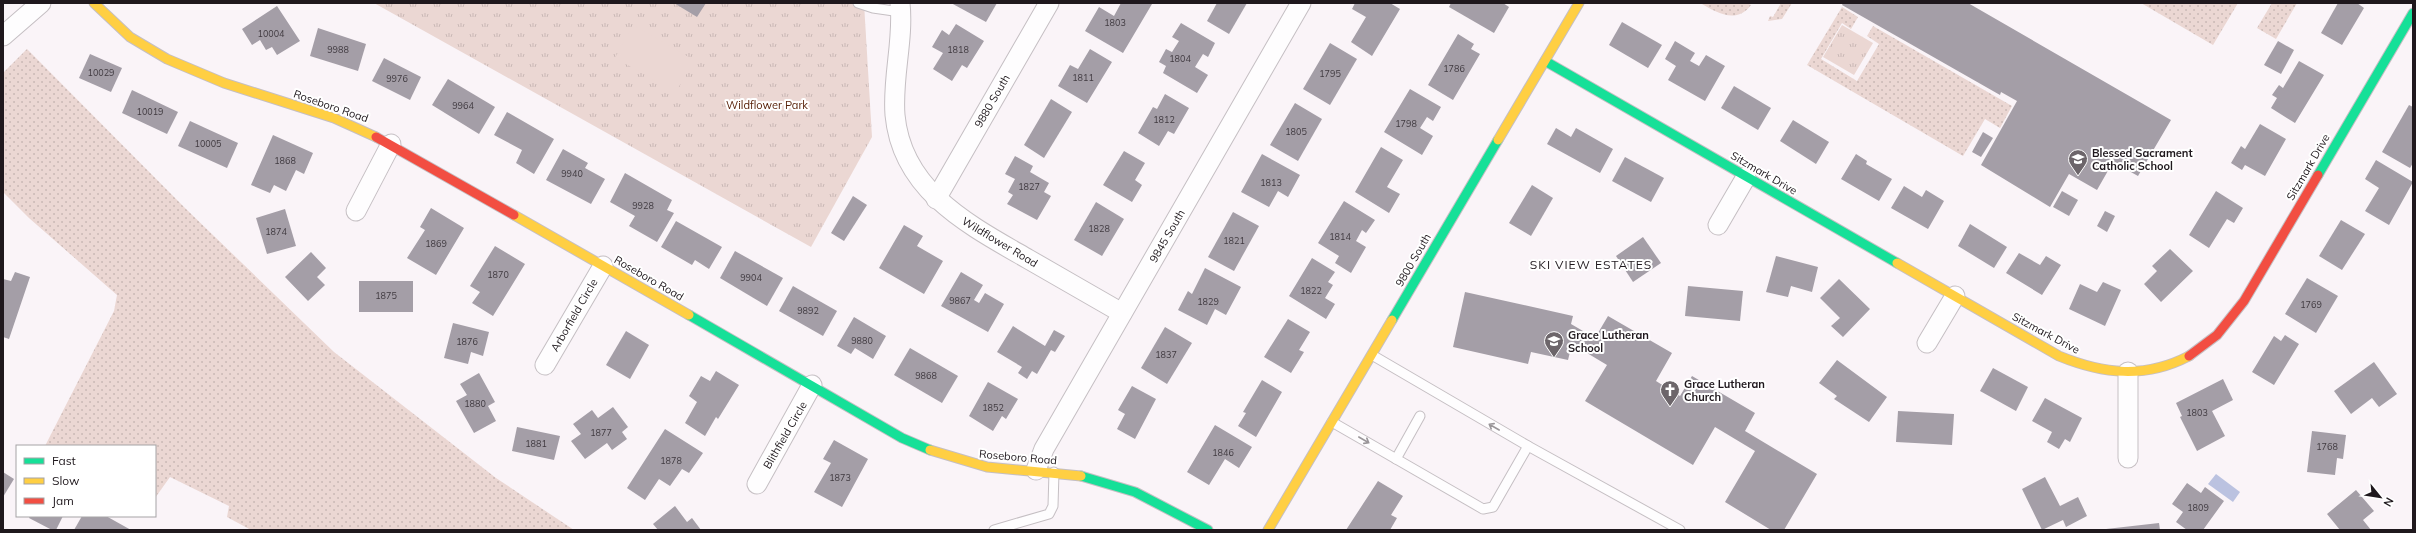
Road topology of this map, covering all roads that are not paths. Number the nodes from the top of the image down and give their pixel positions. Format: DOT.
graph roads {
  1 [pos="41,3"];
  2 [pos="94,3"];
  3 [pos="858,3"];
  4 [pos="1049,3"];
  5 [pos="1301,3"];
  6 [pos="1579,3"];
  7 [pos="900,7"];
  8 [pos="2413,13"];
  9 [pos="3,36"];
  10 [pos="1545,61"];
  11 [pos="391,144"];
  12 [pos="1746,176"];
  13 [pos="936,199"];
  14 [pos="356,211"];
  15 [pos="1718,225"];
  16 [pos="603,266"];
  17 [pos="1955,296"];
  18 [pos="1122,313"];
  19 [pos="1927,343"];
  20 [pos="1372,355"];
  21 [pos="546,365"];
  22 [pos="2128,372"];
  23 [pos="812,385"];
  24 [pos="1420,416"];
  25 [pos="1332,422"];
  26 [pos="1528,446"];
  27 [pos="2128,458"];
  28 [pos="1396,459"];
  29 [pos="1045,471"];
  30 [pos="757,484"];
  31 [pos="994,530"];
  32 [pos="1208,530"];
  33 [pos="1268,530"];
  34 [pos="1680,530"];
  1 -- 9 [label="street"];
  2 -- 11 [label="street, Roseboro Road"];
  3 -- 7 [label="lane"];
  4 -- 13 [label="street, 9880 South"];
  5 -- 18 [label="street, 9845 South"];
  6 -- 10 [label="street, 9800 South"];
  7 -- 13 [label="street, Wildflower Road"];
  8 -- 22 [label="street, Sitzmark Drive"];
  10 -- 12 [label="street, Sitzmark Drive"];
  10 -- 20 [label="street, 9800 South"];
  11 -- 14 [label="street"];
  11 -- 16 [label="street, Roseboro Road"];
  12 -- 15 [label="street"];
  12 -- 17 [label="street, Sitzmark Drive"];
  13 -- 18 [label="street, Wildflower Road"];
  16 -- 21 [label="street, Arborfield Circle"];
  16 -- 23 [label="street, Roseboro Road"];
  17 -- 19 [label="street"];
  17 -- 22 [label="street, Sitzmark Drive"];
  18 -- 29 [label="street, 9845 South"];
  20 -- 25 [label="street, 9800 South"];
  26 -- 20 [label="lane, one-way"];
  22 -- 27 [label="street"];
  23 -- 29 [label="street, Roseboro Road"];
  23 -- 30 [label="street, Blithfield Circle"];
  24 -- 28 [label="lane"];
  25 -- 28 [label="lane, one-way"];
  25 -- 33 [label="street, 9800 South"];
  26 -- 28 [label="lane"];
  26 -- 34 [label="lane"];
  29 -- 31 [label="lane"];
  29 -- 32 [label="street, Roseboro Road"];
}
